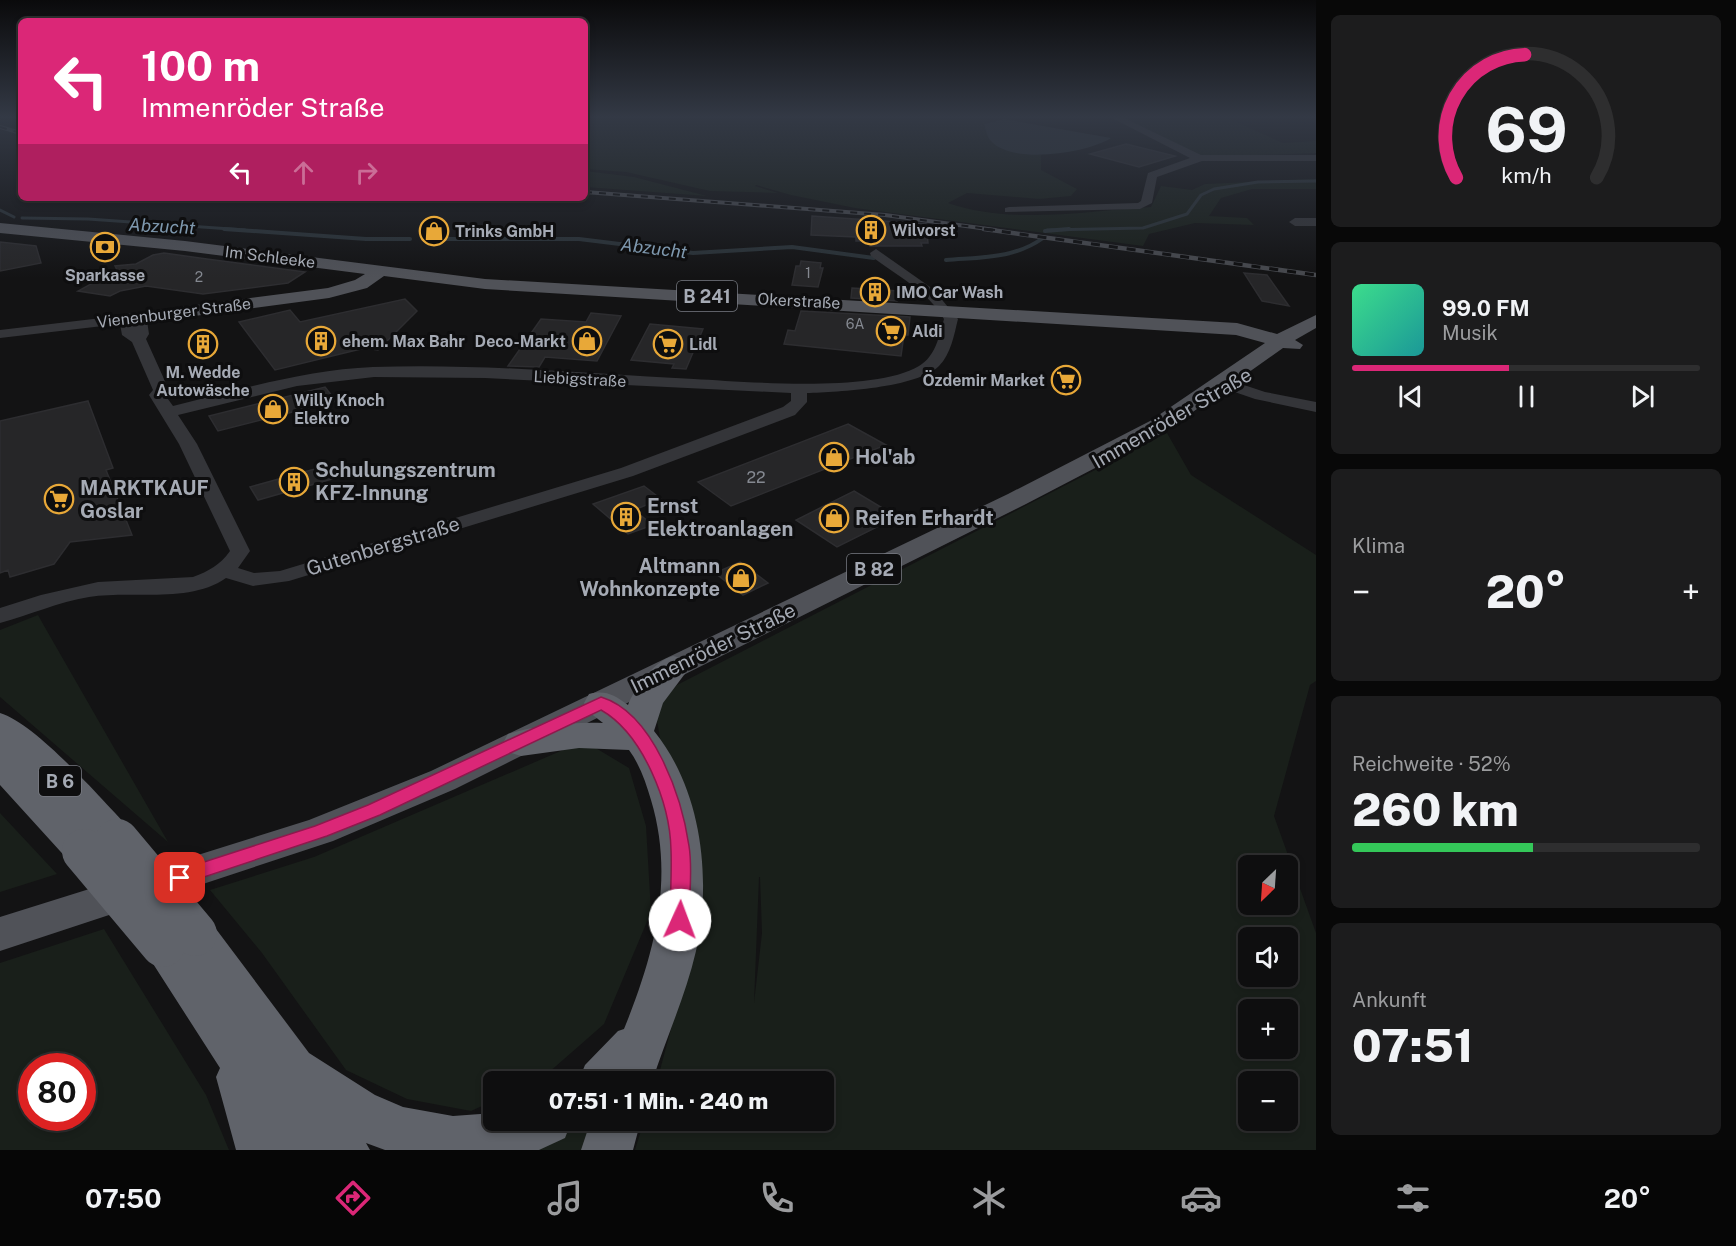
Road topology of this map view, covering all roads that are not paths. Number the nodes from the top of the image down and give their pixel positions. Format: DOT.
graph roads {
  1 [pos="1164,171"];
  2 [pos="1009,210"];
  3 [pos="1295,222"];
  4 [pos="1316,222"];
  5 [pos="0,228"];
  6 [pos="876,253"];
  7 [pos="379,271"];
  8 [pos="946,310"];
  9 [pos="134,318"];
  10 [pos="1316,320"];
  11 [pos="1222,328"];
  12 [pos="0,334"];
  13 [pos="1295,341"];
  14 [pos="1229,385"];
  15 [pos="799,389"];
  16 [pos="1316,408"];
  17 [pos="170,412"];
  18 [pos="1017,499"];
  19 [pos="223,570"];
  20 [pos="0,616"];
  21 [pos="673,667"];
  22 [pos="601,703"];
  23 [pos="0,726"];
  24 [pos="638,740"];
  25 [pos="521,743"];
  26 [pos="0,761"];
  27 [pos="101,846"];
  28 [pos="0,934"];
  29 [pos="179,940"];
  30 [pos="229,1040"];
  31 [pos="635,1061"];
  32 [pos="292,1069"];
  33 [pos="619,1071"];
  34 [pos="522,1131"];
  35 [pos="613,1131"];
  36 [pos="262,1150"];
  37 [pos="297,1150"];
  38 [pos="344,1150"];
  39 [pos="607,1150"];
  1 -- 2 [label="street"];
  3 -- 4 [label="street"];
  5 -- 7 [label="main road, Im Schleeke / B 241"];
  6 -- 8 [label="street"];
  7 -- 8 [label="main road, Okerstraße / B 241"];
  7 -- 9 [label="main road, Vienenburger Straße"];
  8 -- 11 [label="main road, Okerstraße / B 82"];
  8 -- 15 [label="street, Liebigstraße"];
  9 -- 12 [label="street, Vienenburger Straße"];
  9 -- 17 [label="street"];
  10 -- 11 [label="main road, B 82"];
  10 -- 13 [label="main road, B 82"];
  11 -- 13 [label="main road, Okerstraße / B 82"];
  13 -- 14 [label="main road, Immenröder Straße / B 82"];
  13 -- 18 [label="main road, Immenröder Straße / B 82"];
  14 -- 16 [label="street"];
  14 -- 18 [label="main road, Immenröder Straße / B 82"];
  15 -- 17 [label="street, Liebigstraße"];
  15 -- 19 [label="street, Gutenbergstraße"];
  17 -- 19 [label="street"];
  18 -- 21 [label="main road, Immenröder Straße / B 82"];
  19 -- 20 [label="street"];
  21 -- 22 [label="main road, Immenröder Straße / B 82"];
  21 -- 24 [label="highway"];
  22 -- 24 [label="highway"];
  22 -- 25 [label="main road, Immenröder Straße / B 82"];
  23 -- 27 [label="highway, B 6"];
  24 -- 25 [label="highway"];
  24 -- 31 [label="highway"];
  25 -- 28 [label="main road, Immenröder Straße / B 82"];
  26 -- 27 [label="highway, B 6"];
  27 -- 29 [label="highway, B 6, bridge"];
  29 -- 30 [label="highway, B 6"];
  29 -- 32 [label="highway, B 6"];
  30 -- 36 [label="highway, B 6"];
  30 -- 37 [label="highway, B 6"];
  31 -- 33 [label="highway"];
  32 -- 34 [label="highway"];
  32 -- 38 [label="highway, B 6"];
  35 -- 39 [label="highway"];
}
